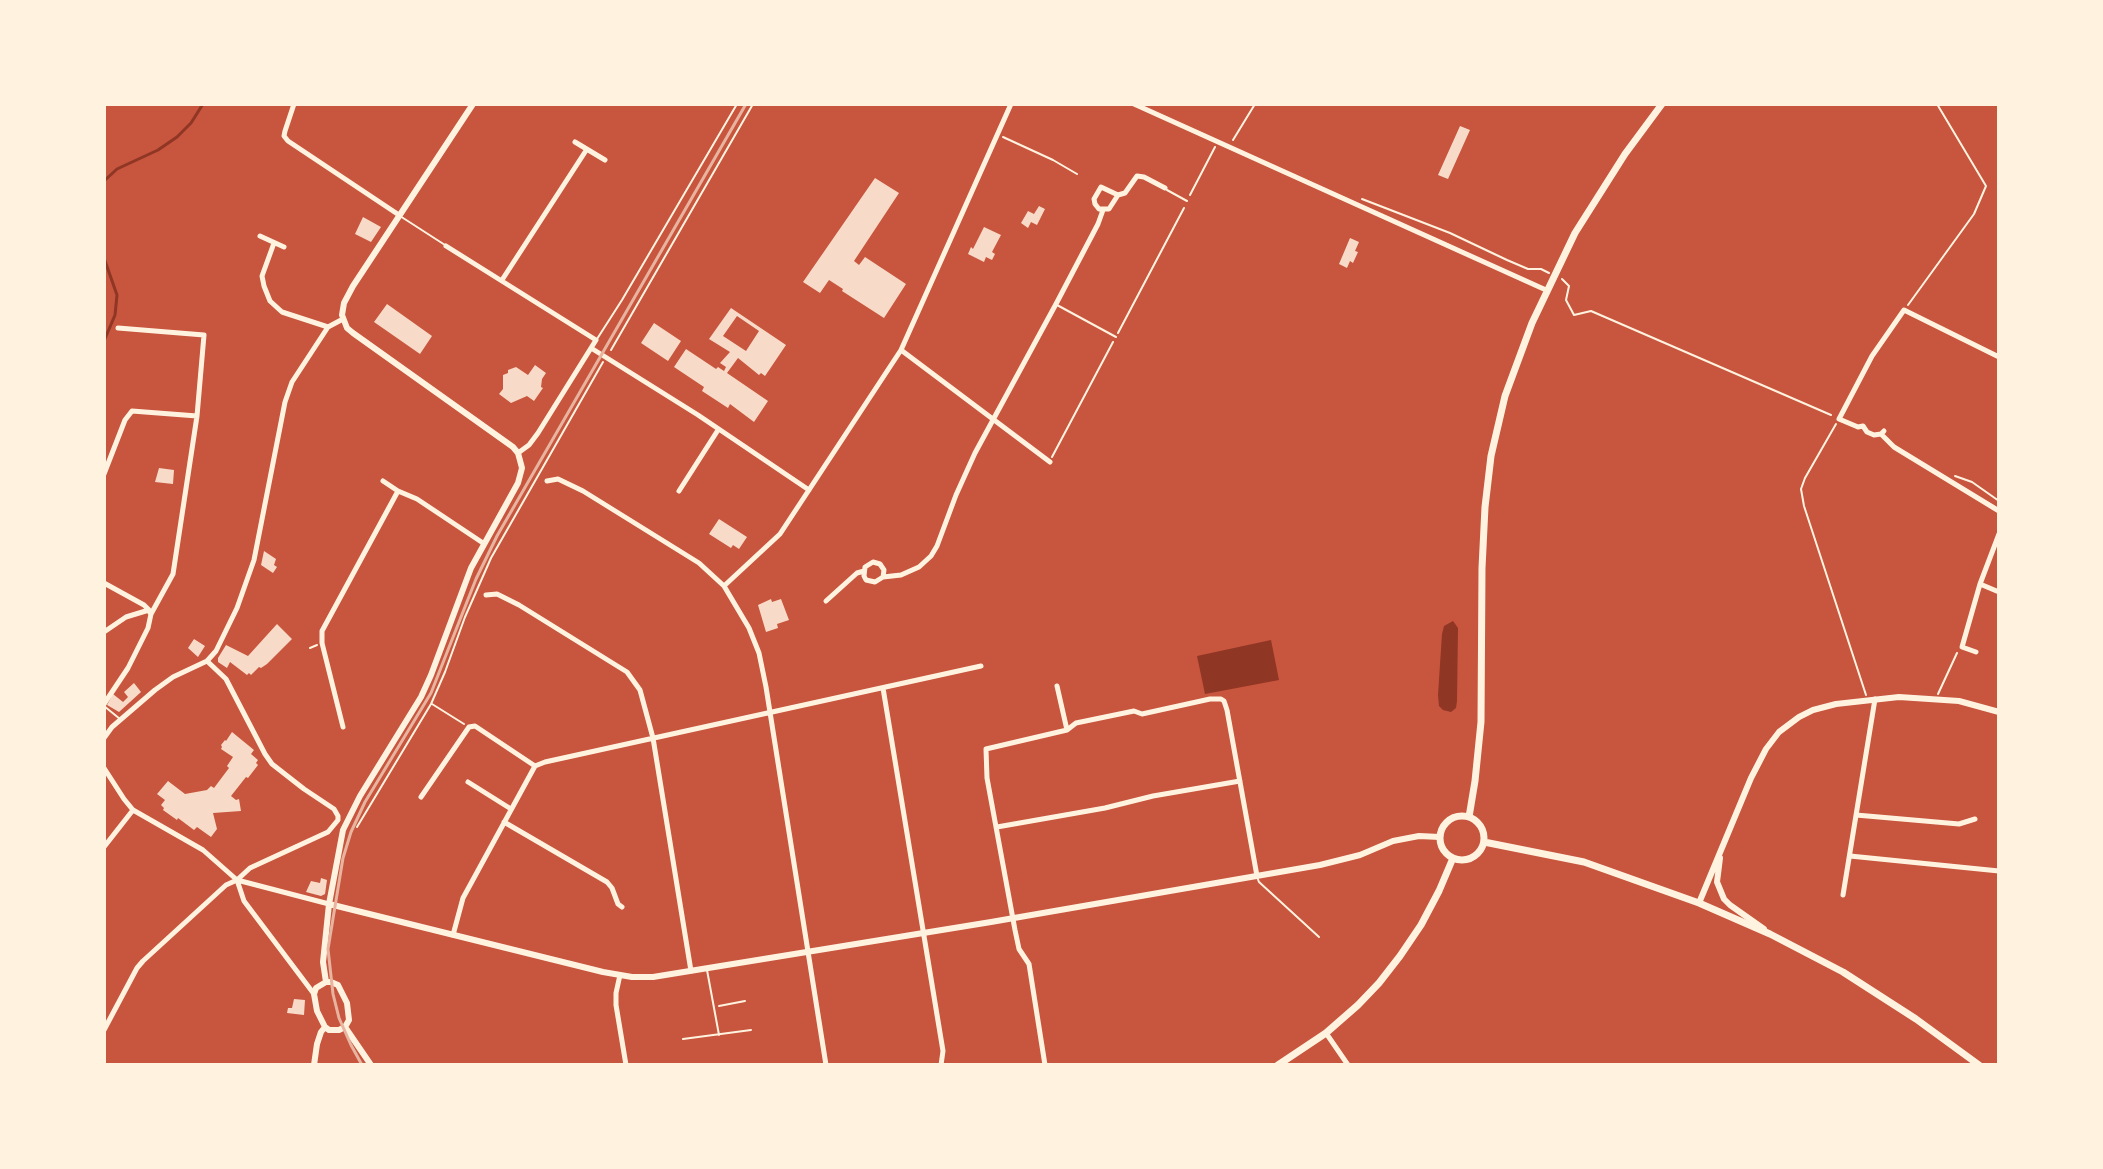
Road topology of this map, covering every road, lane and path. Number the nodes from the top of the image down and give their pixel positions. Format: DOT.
graph roads {
  1 [pos="294,104"];
  2 [pos="473,104"];
  3 [pos="737,104"];
  4 [pos="753,104"];
  5 [pos="1011,104"];
  6 [pos="1134,104"];
  7 [pos="1255,104"];
  8 [pos="1662,104"];
  9 [pos="1937,104"];
  10 [pos="998,134"];
  11 [pos="575,142"];
  12 [pos="1230,146"];
  13 [pos="1215,147"];
  14 [pos="587,149"];
  15 [pos="605,160"];
  16 [pos="1077,174"];
  17 [pos="1166,189"];
  18 [pos="1118,195"];
  19 [pos="1359,198"];
  20 [pos="1187,201"];
  21 [pos="1103,210"];
  22 [pos="399,215"];
  23 [pos="260,236"];
  24 [pos="274,243"];
  25 [pos="446,246"];
  26 [pos="284,247"];
  27 [pos="1554,275"];
  28 [pos="502,280"];
  29 [pos="1546,290"];
  30 [pos="1056,304"];
  31 [pos="1904,310"];
  32 [pos="343,319"];
  33 [pos="328,327"];
  34 [pos="118,328"];
  35 [pos="1116,337"];
  36 [pos="596,340"];
  37 [pos="591,348"];
  38 [pos="901,350"];
  39 [pos="609,352"];
  40 [pos="1999,357"];
  41 [pos="197,416"];
  42 [pos="1839,419"];
  43 [pos="994,421"];
  44 [pos="718,430"];
  45 [pos="518,453"];
  46 [pos="1050,462"];
  47 [pos="104,474"];
  48 [pos="383,481"];
  49 [pos="547,481"];
  50 [pos="809,490"];
  51 [pos="398,491"];
  52 [pos="679,491"];
  53 [pos="1999,511"];
  54 [pos="1999,534"];
  55 [pos="483,543"];
  56 [pos="864,571"];
  57 [pos="883,577"];
  58 [pos="104,583"];
  59 [pos="1980,584"];
  60 [pos="724,586"];
  61 [pos="1999,592"];
  62 [pos="486,595"];
  63 [pos="826,601"];
  64 [pos="150,612"];
  65 [pos="104,632"];
  66 [pos="1962,647"];
  67 [pos="1976,652"];
  68 [pos="207,661"];
  69 [pos="981,666"];
  70 [pos="1057,686"];
  71 [pos="883,688"];
  72 [pos="1875,699"];
  73 [pos="1937,699"];
  74 [pos="431,704"];
  75 [pos="104,705"];
  76 [pos="1999,712"];
  77 [pos="770,713"];
  78 [pos="120,719"];
  79 [pos="343,727"];
  80 [pos="469,727"];
  81 [pos="1067,730"];
  82 [pos="104,738"];
  83 [pos="653,738"];
  84 [pos="535,766"];
  85 [pos="104,768"];
  86 [pos="1240,781"];
  87 [pos="468,782"];
  88 [pos="421,797"];
  89 [pos="511,809"];
  90 [pos="133,810"];
  91 [pos="1856,815"];
  92 [pos="1469,817"];
  93 [pos="1975,819"];
  94 [pos="504,822"];
  95 [pos="997,827"];
  96 [pos="1440,837"];
  97 [pos="1484,842"];
  98 [pos="104,847"];
  99 [pos="1721,850"];
  100 [pos="1850,856"];
  101 [pos="1453,858"];
  102 [pos="1999,871"];
  103 [pos="1257,876"];
  104 [pos="237,880"];
  105 [pos="1843,895"];
  106 [pos="1699,903"];
  107 [pos="329,904"];
  108 [pos="622,907"];
  109 [pos="1013,918"];
  110 [pos="923,933"];
  111 [pos="1770,934"];
  112 [pos="453,935"];
  113 [pos="1319,937"];
  114 [pos="808,952"];
  115 [pos="707,969"];
  116 [pos="692,972"];
  117 [pos="620,975"];
  118 [pos="326,982"];
  119 [pos="314,994"];
  120 [pos="745,1001"];
  121 [pos="714,1007"];
  122 [pos="325,1027"];
  123 [pos="345,1027"];
  124 [pos="104,1030"];
  125 [pos="751,1030"];
  126 [pos="1326,1033"];
  127 [pos="719,1035"];
  128 [pos="683,1039"];
  129 [pos="314,1065"];
  130 [pos="371,1065"];
  131 [pos="626,1065"];
  132 [pos="826,1065"];
  133 [pos="941,1065"];
  134 [pos="1045,1065"];
  135 [pos="1278,1065"];
  136 [pos="1348,1065"];
  137 [pos="1979,1065"];
  1 -- 22 [label="street"];
  2 -- 22 [label="street"];
  3 -- 36 [label="lane"];
  4 -- 39 [label="path"];
  5 -- 10 [label="street"];
  6 -- 12 [label="street"];
  7 -- 12 [label="path"];
  8 -- 27 [label="main road"];
  9 -- 31 [label="path"];
  10 -- 16 [label="path"];
  10 -- 38 [label="street"];
  11 -- 14 [label="street"];
  12 -- 29 [label="street"];
  13 -- 20 [label="path"];
  14 -- 15 [label="street"];
  14 -- 28 [label="street"];
  17 -- 18 [label="street"];
  17 -- 20 [label="lane"];
  18 -- 21 [label="street"];
  18 -- 21 [label="street"];
  19 -- 27 [label="path"];
  20 -- 35 [label="path"];
  21 -- 30 [label="street"];
  22 -- 25 [label="lane"];
  22 -- 32 [label="street"];
  23 -- 24 [label="street"];
  24 -- 26 [label="street"];
  24 -- 33 [label="street"];
  25 -- 28 [label="street"];
  27 -- 29 [label="main road"];
  27 -- 42 [label="path"];
  28 -- 36 [label="street"];
  29 -- 92 [label="main road"];
  30 -- 35 [label="lane"];
  30 -- 43 [label="street"];
  31 -- 40 [label="street"];
  31 -- 42 [label="street"];
  32 -- 33 [label="street"];
  32 -- 45 [label="street"];
  33 -- 68 [label="street"];
  34 -- 41 [label="street"];
  35 -- 46 [label="path"];
  36 -- 37 [label="street"];
  37 -- 44 [label="street"];
  37 -- 45 [label="street"];
  38 -- 43 [label="street"];
  38 -- 50 [label="street"];
  41 -- 47 [label="street"];
  41 -- 64 [label="street"];
  42 -- 53 [label="street"];
  42 -- 72 [label="path"];
  43 -- 46 [label="street"];
  43 -- 57 [label="street"];
  44 -- 50 [label="street"];
  44 -- 52 [label="street"];
  45 -- 55 [label="street"];
  48 -- 51 [label="street"];
  49 -- 60 [label="street"];
  50 -- 60 [label="street"];
  51 -- 55 [label="street"];
  51 -- 79 [label="street"];
  54 -- 59 [label="street"];
  55 -- 107 [label="street"];
  56 -- 57 [label="street"];
  56 -- 57 [label="street"];
  56 -- 63 [label="street"];
  58 -- 64 [label="street"];
  59 -- 61 [label="street"];
  59 -- 66 [label="street"];
  60 -- 77 [label="street"];
  62 -- 83 [label="street"];
  64 -- 65 [label="street"];
  64 -- 75 [label="street"];
  66 -- 67 [label="street"];
  66 -- 73 [label="path"];
  68 -- 78 [label="street"];
  68 -- 104 [label="street"];
  69 -- 71 [label="street"];
  70 -- 81 [label="street"];
  71 -- 77 [label="street"];
  71 -- 110 [label="street"];
  72 -- 73 [label="street"];
  72 -- 91 [label="street"];
  72 -- 99 [label="street"];
  73 -- 76 [label="street"];
  74 -- 80 [label="path"];
  75 -- 78 [label="lane"];
  77 -- 83 [label="street"];
  77 -- 114 [label="street"];
  78 -- 82 [label="street"];
  80 -- 84 [label="street"];
  80 -- 88 [label="street"];
  81 -- 86 [label="street"];
  81 -- 95 [label="street"];
  83 -- 84 [label="street"];
  83 -- 116 [label="street"];
  84 -- 89 [label="street"];
  85 -- 90 [label="street"];
  86 -- 95 [label="street"];
  86 -- 103 [label="street"];
  87 -- 89 [label="street"];
  89 -- 94 [label="street"];
  90 -- 98 [label="street"];
  90 -- 104 [label="street"];
  91 -- 93 [label="street"];
  91 -- 100 [label="street"];
  92 -- 96 [label="main road"];
  92 -- 97 [label="main road"];
  94 -- 108 [label="street"];
  94 -- 112 [label="street"];
  95 -- 109 [label="street"];
  96 -- 101 [label="main road"];
  96 -- 103 [label="street"];
  97 -- 101 [label="main road"];
  97 -- 106 [label="main road"];
  99 -- 106 [label="street"];
  99 -- 111 [label="street"];
  100 -- 102 [label="street"];
  100 -- 105 [label="street"];
  101 -- 126 [label="main road"];
  103 -- 109 [label="street"];
  103 -- 113 [label="lane"];
  104 -- 107 [label="street"];
  104 -- 119 [label="street"];
  104 -- 124 [label="street"];
  106 -- 111 [label="main road"];
  107 -- 112 [label="street"];
  107 -- 118 [label="street"];
  109 -- 110 [label="street"];
  109 -- 134 [label="street"];
  110 -- 114 [label="street"];
  110 -- 133 [label="street"];
  111 -- 137 [label="main road"];
  112 -- 117 [label="street"];
  114 -- 115 [label="street"];
  114 -- 132 [label="street"];
  115 -- 116 [label="street"];
  115 -- 121 [label="lane"];
  116 -- 117 [label="street"];
  117 -- 131 [label="street"];
  118 -- 119 [label="street"];
  118 -- 123 [label="street"];
  119 -- 122 [label="street"];
  120 -- 121 [label="path"];
  121 -- 127 [label="lane"];
  122 -- 123 [label="street"];
  122 -- 129 [label="street"];
  123 -- 130 [label="street"];
  125 -- 127 [label="lane"];
  126 -- 135 [label="main road"];
  126 -- 136 [label="street"];
  127 -- 128 [label="lane"];
}
